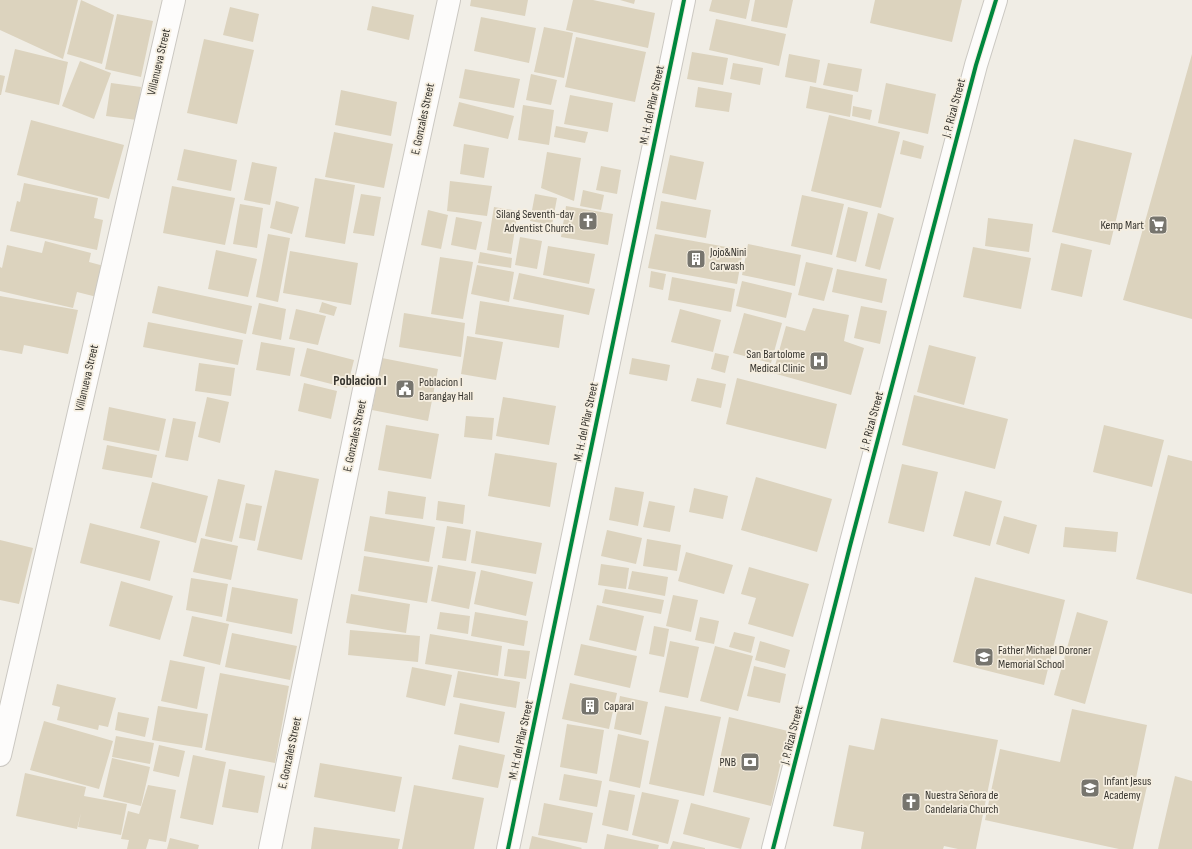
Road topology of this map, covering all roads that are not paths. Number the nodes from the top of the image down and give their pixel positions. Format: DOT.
graph roads {
  1 [pos="174,0"];
  2 [pos="449,0"];
  3 [pos="684,0"];
  4 [pos="996,0"];
  5 [pos="0,756"];
  6 [pos="270,849"];
  7 [pos="508,849"];
  8 [pos="773,849"];
  1 -- 5 [label="main road, Villanueva Street"];
  2 -- 6 [label="main road, E. Gonzales Street"];
  3 -- 7 [label="main road, M. H. del Pilar Street"];
  4 -- 8 [label="main road, J. P. Rizal Street"];
}
